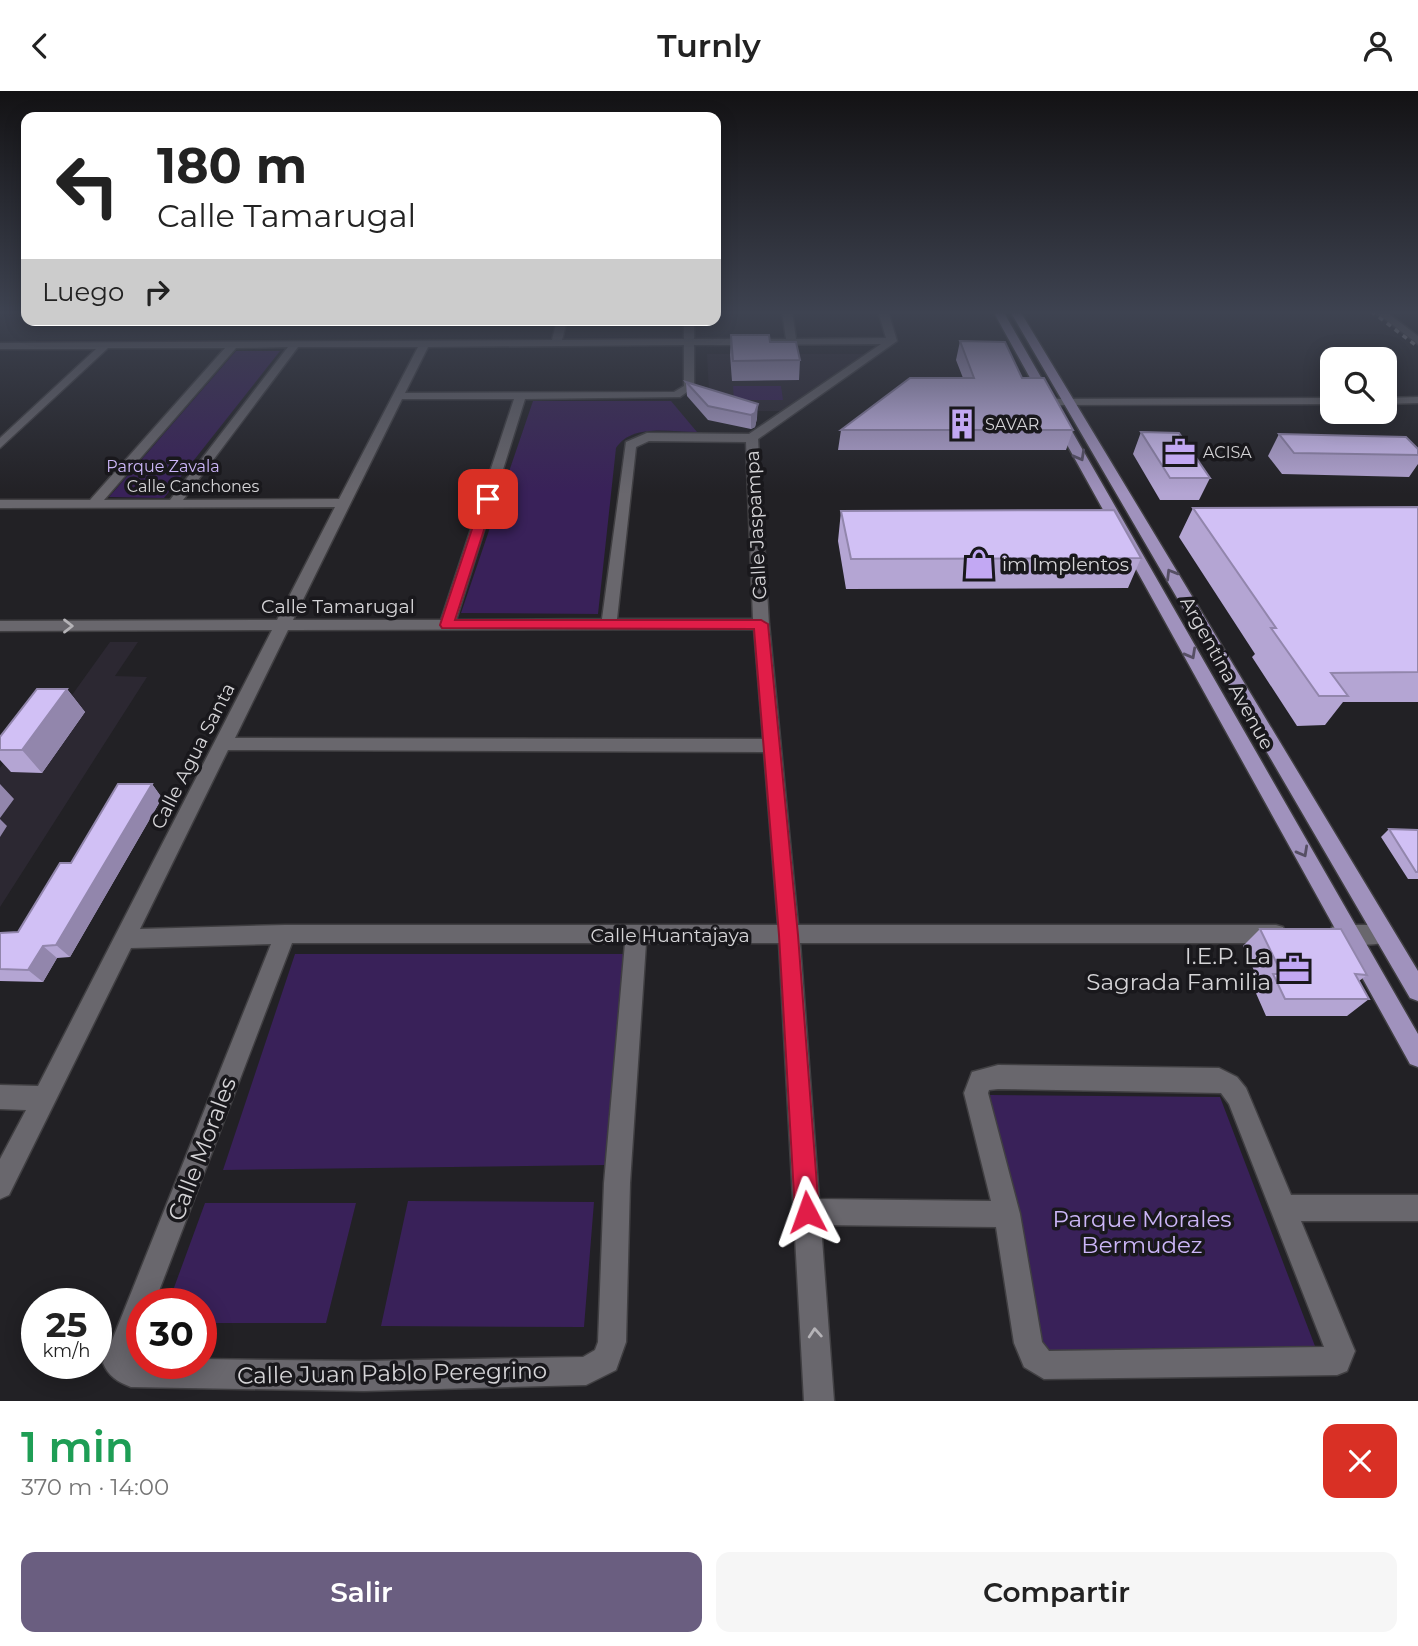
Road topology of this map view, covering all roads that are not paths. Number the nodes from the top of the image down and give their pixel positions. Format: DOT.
graph roads {
  1 [pos="76,372"];
  2 [pos="209,372"];
  3 [pos="274,372"];
  4 [pos="410,372"];
  5 [pos="689,372"];
  6 [pos="847,372"];
  7 [pos="1033,372"];
  8 [pos="1051,372"];
  9 [pos="521,395"];
  10 [pos="398,396"];
  11 [pos="1320,401"];
  12 [pos="1397,401"];
  13 [pos="1418,401"];
  14 [pos="1050,402"];
  15 [pos="1069,402"];
  16 [pos="752,438"];
  17 [pos="0,444"];
  18 [pos="173,503"];
  19 [pos="344,503"];
  20 [pos="0,504"];
  21 [pos="93,504"];
  22 [pos="761,624"];
  23 [pos="283,625"];
  24 [pos="447,625"];
  25 [pos="609,625"];
  26 [pos="0,626"];
  27 [pos="223,744"];
  28 [pos="773,746"];
  29 [pos="1384,933"];
  30 [pos="1295,934"];
  31 [pos="1322,934"];
  32 [pos="1349,934"];
  33 [pos="285,935"];
  34 [pos="636,935"];
  35 [pos="789,935"];
  36 [pos="124,939"];
  37 [pos="1418,991"];
  38 [pos="1418,1056"];
  39 [pos="0,1097"];
  40 [pos="45,1098"];
  41 [pos="0,1186"];
  42 [pos="1282,1208"];
  43 [pos="1418,1208"];
  44 [pos="807,1212"];
  45 [pos="1007,1214"];
  46 [pos="117,1363"];
  47 [pos="819,1401"];
  1 -- 17 [label="street"];
  2 -- 21 [label="street"];
  3 -- 18 [label="street"];
  4 -- 10 [label="street, Calle Agua Santa"];
  5 -- 9 [label="street"];
  6 -- 16 [label="street, Calle Jaspampa"];
  7 -- 14 [label="main road, Argentina Avenue"];
  8 -- 15 [label="main road, Argentina Avenue"];
  9 -- 10 [label="street"];
  9 -- 24 [label="street"];
  10 -- 19 [label="street, Calle Agua Santa"];
  11 -- 15 [label="street"];
  12 -- 13 [label="street"];
  14 -- 15 [label="street"];
  14 -- 32 [label="main road, Argentina Avenue, one-way"];
  29 -- 15 [label="main road, Argentina Avenue, one-way"];
  16 -- 22 [label="street, Calle Jaspampa"];
  16 -- 25 [label="street"];
  18 -- 19 [label="street, Calle Canchones"];
  18 -- 21 [label="street, Calle Canchones"];
  19 -- 23 [label="street, Calle Agua Santa"];
  20 -- 21 [label="street, Calle Canchones"];
  22 -- 25 [label="street, Calle Tamarugal"];
  22 -- 28 [label="street, Calle Jaspampa"];
  23 -- 24 [label="street, Calle Tamarugal"];
  26 -- 23 [label="street, Calle Tamarugal, one-way"];
  23 -- 27 [label="street, Calle Agua Santa"];
  24 -- 25 [label="street, Calle Tamarugal"];
  27 -- 28 [label="street"];
  27 -- 36 [label="street, Calle Agua Santa"];
  28 -- 35 [label="street, Calle Jaspampa"];
  29 -- 32 [label="street"];
  29 -- 37 [label="main road, Argentina Avenue"];
  30 -- 35 [label="street, Calle Huantajaya"];
  31 -- 32 [label="street"];
  32 -- 38 [label="main road, Argentina Avenue"];
  33 -- 34 [label="street, Calle Huantajaya"];
  33 -- 36 [label="street, Calle Huantajaya"];
  33 -- 46 [label="street, Calle Morales"];
  34 -- 35 [label="street, Calle Huantajaya"];
  34 -- 46 [label="street, Calle Juan Pablo Peregrino"];
  35 -- 44 [label="street, Calle Jaspampa"];
  36 -- 40 [label="street, Calle Agua Santa"];
  39 -- 40 [label="street"];
  40 -- 41 [label="street, Calle Agua Santa"];
  42 -- 43 [label="street"];
  42 -- 45 [label="street"];
  42 -- 45 [label="street"];
  44 -- 45 [label="street"];
  47 -- 44 [label="street, Calle Jaspampa, one-way"];
}
